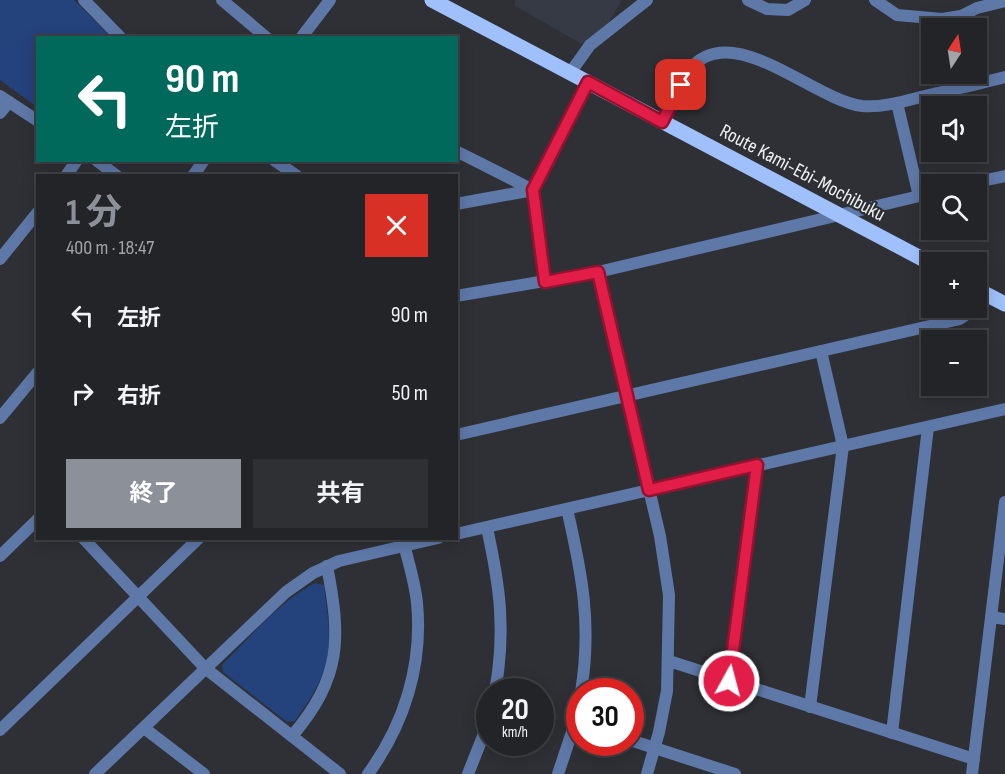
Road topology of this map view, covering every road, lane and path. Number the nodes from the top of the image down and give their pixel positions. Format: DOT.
graph roads {
  1 [pos="84,0"];
  2 [pos="222,0"];
  3 [pos="330,0"];
  4 [pos="432,0"];
  5 [pos="647,0"];
  6 [pos="748,0"];
  7 [pos="805,0"];
  8 [pos="874,0"];
  9 [pos="1005,1"];
  10 [pos="956,18"];
  11 [pos="921,20"];
  12 [pos="119,36"];
  13 [pos="265,36"];
  14 [pos="303,36"];
  15 [pos="570,73"];
  16 [pos="1005,77"];
  17 [pos="588,82"];
  18 [pos="952,84"];
  19 [pos="953,89"];
  20 [pos="4,99"];
  21 [pos="897,103"];
  22 [pos="0,113"];
  23 [pos="36,120"];
  24 [pos="662,122"];
  25 [pos="458,152"];
  26 [pos="99,162"];
  27 [pos="277,162"];
  28 [pos="114,174"];
  29 [pos="294,174"];
  30 [pos="1005,176"];
  31 [pos="987,180"];
  32 [pos="921,181"];
  33 [pos="533,190"];
  34 [pos="921,195"];
  35 [pos="458,204"];
  36 [pos="36,214"];
  37 [pos="841,215"];
  38 [pos="921,258"];
  39 [pos="0,259"];
  40 [pos="598,272"];
  41 [pos="545,282"];
  42 [pos="987,295"];
  43 [pos="458,296"];
  44 [pos="1005,304"];
  45 [pos="961,318"];
  46 [pos="821,351"];
  47 [pos="36,374"];
  48 [pos="628,395"];
  49 [pos="1005,409"];
  50 [pos="0,418"];
  51 [pos="928,427"];
  52 [pos="458,435"];
  53 [pos="843,446"];
  54 [pos="757,465"];
  55 [pos="649,490"];
  56 [pos="1005,502"];
  57 [pos="567,509"];
  58 [pos="36,521"];
  59 [pos="487,528"];
  60 [pos="458,534"];
  61 [pos="85,540"];
  62 [pos="197,540"];
  63 [pos="421,540"];
  64 [pos="404,542"];
  65 [pos="0,556"];
  66 [pos="327,566"];
  67 [pos="138,597"];
  68 [pos="991,617"];
  69 [pos="1005,619"];
  70 [pos="669,662"];
  71 [pos="205,668"];
  72 [pos="498,678"];
  73 [pos="582,678"];
  74 [pos="729,681"];
  75 [pos="810,707"];
  76 [pos="144,728"];
  77 [pos="0,730"];
  78 [pos="892,733"];
  79 [pos="292,736"];
  80 [pos="644,744"];
  81 [pos="655,747"];
  82 [pos="566,753"];
  83 [pos="476,754"];
  84 [pos="974,759"];
  85 [pos="95,774"];
  86 [pos="204,774"];
  87 [pos="340,774"];
  88 [pos="368,774"];
  89 [pos="468,774"];
  90 [pos="558,774"];
  91 [pos="647,774"];
  92 [pos="735,774"];
  93 [pos="972,774"];
  1 -- 12 [label="street"];
  2 -- 13 [label="street"];
  3 -- 14 [label="street"];
  4 -- 15 [label="main road, Route Kami-Ebi-Mochibuku"];
  5 -- 15 [label="street"];
  6 -- 7 [label="street"];
  8 -- 11 [label="street"];
  9 -- 10 [label="street"];
  15 -- 17 [label="main road, Route Kami-Ebi-Mochibuku"];
  16 -- 19 [label="street"];
  17 -- 24 [label="main road, Route Kami-Ebi-Mochibuku"];
  17 -- 33 [label="street"];
  18 -- 19 [label="street"];
  19 -- 21 [label="street"];
  20 -- 22 [label="street"];
  20 -- 23 [label="street"];
  21 -- 24 [label="street"];
  21 -- 32 [label="street"];
  24 -- 37 [label="main road, Route Kami-Ebi-Mochibuku"];
  25 -- 33 [label="street"];
  26 -- 28 [label="street"];
  27 -- 29 [label="street"];
  30 -- 31 [label="street"];
  33 -- 35 [label="street"];
  33 -- 41 [label="street"];
  34 -- 37 [label="street"];
  36 -- 39 [label="street"];
  37 -- 38 [label="main road, Route Kami-Ebi-Mochibuku"];
  37 -- 40 [label="street"];
  40 -- 41 [label="street"];
  40 -- 48 [label="street"];
  41 -- 43 [label="street"];
  42 -- 44 [label="main road"];
  45 -- 46 [label="street"];
  46 -- 48 [label="street"];
  46 -- 53 [label="street"];
  47 -- 50 [label="street"];
  48 -- 52 [label="street"];
  48 -- 55 [label="street"];
  49 -- 51 [label="street"];
  51 -- 53 [label="street"];
  51 -- 78 [label="street"];
  53 -- 54 [label="street"];
  53 -- 75 [label="street"];
  54 -- 55 [label="street"];
  54 -- 74 [label="street"];
  55 -- 57 [label="street"];
  55 -- 70 [label="street"];
  56 -- 68 [label="street"];
  57 -- 59 [label="street"];
  57 -- 73 [label="street"];
  58 -- 65 [label="street"];
  59 -- 60 [label="street"];
  59 -- 72 [label="street"];
  61 -- 67 [label="street"];
  62 -- 67 [label="street"];
  63 -- 64 [label="street"];
  64 -- 66 [label="street"];
  64 -- 88 [label="street"];
  66 -- 71 [label="street"];
  66 -- 79 [label="street"];
  67 -- 71 [label="street"];
  67 -- 77 [label="street"];
  68 -- 69 [label="street"];
  68 -- 84 [label="street"];
  70 -- 74 [label="street"];
  70 -- 81 [label="street"];
  71 -- 76 [label="street"];
  71 -- 79 [label="street"];
  74 -- 75 [label="street"];
  75 -- 78 [label="street"];
  76 -- 85 [label="street"];
  76 -- 86 [label="street"];
  78 -- 84 [label="street"];
  79 -- 87 [label="street"];
  80 -- 81 [label="street"];
  81 -- 91 [label="street"];
  81 -- 92 [label="street"];
  82 -- 90 [label="street"];
  83 -- 89 [label="street"];
  84 -- 93 [label="street"];
}
